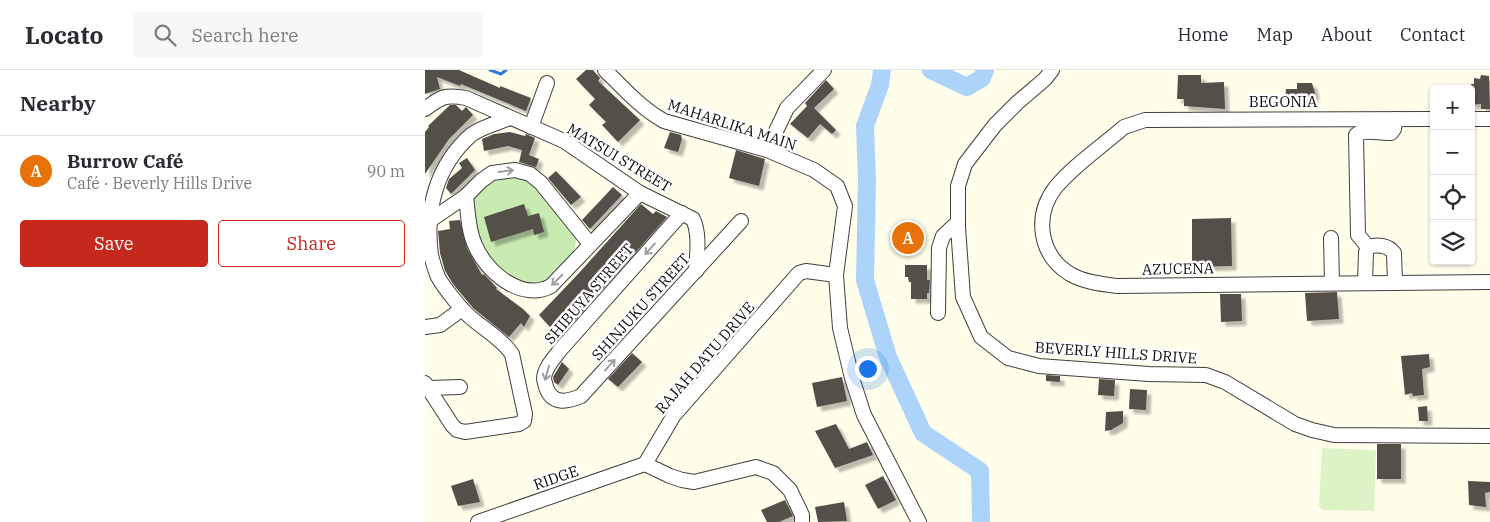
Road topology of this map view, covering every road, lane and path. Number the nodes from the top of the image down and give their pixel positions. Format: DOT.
graph roads {
  1 [pos="605,70"];
  2 [pos="823,70"];
  3 [pos="1053,70"];
  4 [pos="547,83"];
  5 [pos="425,109"];
  6 [pos="509,118"];
  7 [pos="1395,119"];
  8 [pos="1430,119"];
  9 [pos="1475,119"];
  10 [pos="1490,119"];
  11 [pos="1133,123"];
  12 [pos="531,127"];
  13 [pos="767,150"];
  14 [pos="640,192"];
  15 [pos="467,196"];
  16 [pos="682,213"];
  17 [pos="741,221"];
  18 [pos="958,222"];
  19 [pos="425,224"];
  20 [pos="1331,238"];
  21 [pos="590,244"];
  22 [pos="1368,247"];
  23 [pos="696,271"];
  24 [pos="836,275"];
  25 [pos="1490,282"];
  26 [pos="1332,283"];
  27 [pos="1365,283"];
  28 [pos="1395,283"];
  29 [pos="462,309"];
  30 [pos="938,313"];
  31 [pos="425,327"];
  32 [pos="427,386"];
  33 [pos="460,387"];
  34 [pos="558,400"];
  35 [pos="1490,436"];
  36 [pos="645,464"];
  37 [pos="478,522"];
  38 [pos="802,522"];
  39 [pos="919,522"];
  1 -- 13 [label="street, MAHARLIKA MAIN"];
  2 -- 13 [label="street"];
  3 -- 18 [label="street, BEVERLY HILLS DRIVE"];
  4 -- 12 [label="street"];
  5 -- 6 [label="street, MATSUI STREET"];
  6 -- 12 [label="street, MATSUI STREET"];
  6 -- 19 [label="street"];
  7 -- 8 [label="street, BEGONIA"];
  7 -- 11 [label="street, BEGONIA"];
  7 -- 22 [label="street"];
  9 -- 10 [label="street"];
  11 -- 26 [label="street, AZUCENA"];
  12 -- 14 [label="street, MATSUI STREET"];
  13 -- 24 [label="street, MAHARLIKA MAIN"];
  14 -- 16 [label="street, MATSUI STREET"];
  14 -- 21 [label="street"];
  15 -- 19 [label="street"];
  15 -- 21 [label="street, one-way"];
  21 -- 15 [label="street, one-way"];
  16 -- 23 [label="street, MATSUI STREET"];
  16 -- 34 [label="street, SHIBUYA STREET, one-way"];
  17 -- 23 [label="street, SHINJUKU STREET"];
  18 -- 30 [label="street"];
  18 -- 35 [label="street, BEVERLY HILLS DRIVE"];
  19 -- 29 [label="street"];
  20 -- 26 [label="street"];
  22 -- 27 [label="street"];
  22 -- 28 [label="street"];
  34 -- 23 [label="street, SHINJUKU STREET, one-way"];
  24 -- 36 [label="street, RAJAH DATU DRIVE"];
  24 -- 39 [label="street, MAHARLIKA MAIN"];
  25 -- 28 [label="street, AZUCENA"];
  26 -- 27 [label="street, AZUCENA"];
  27 -- 28 [label="street, AZUCENA"];
  29 -- 31 [label="street"];
  29 -- 32 [label="street"];
  32 -- 33 [label="street"];
  36 -- 37 [label="street, RIDGE"];
  36 -- 38 [label="street"];
}
